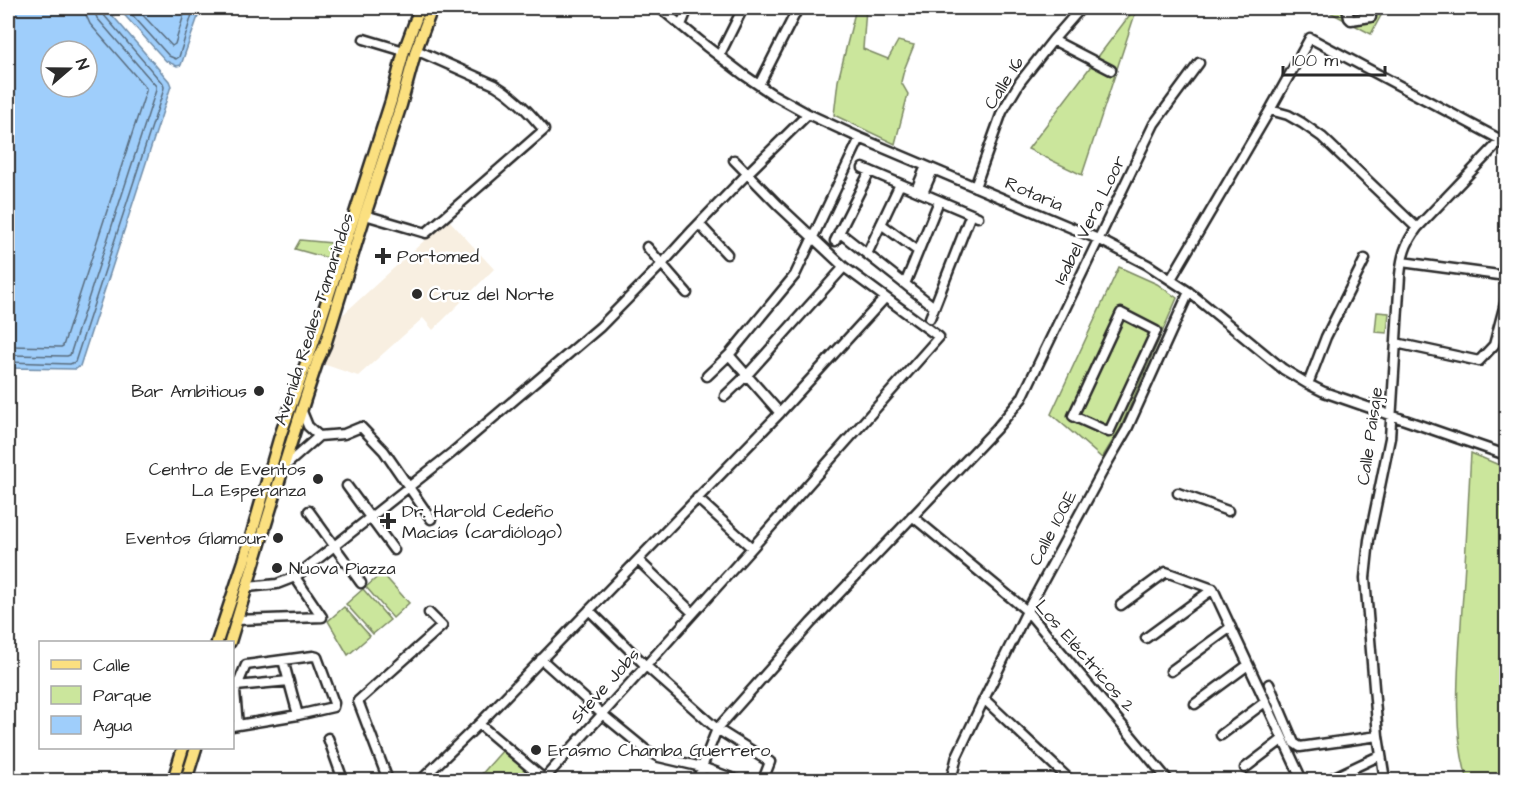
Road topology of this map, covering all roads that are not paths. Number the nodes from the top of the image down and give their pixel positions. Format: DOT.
graph roads {
  1 [pos="420,8"];
  2 [pos="432,8"];
  3 [pos="660,8"];
  4 [pos="688,8"];
  5 [pos="743,8"];
  6 [pos="1081,8"];
  7 [pos="1347,8"];
  8 [pos="1370,8"];
  9 [pos="797,10"];
  10 [pos="681,25"];
  11 [pos="364,39"];
  12 [pos="1053,40"];
  13 [pos="416,50"];
  14 [pos="404,51"];
  15 [pos="719,56"];
  16 [pos="1199,63"];
  17 [pos="1111,70"];
  18 [pos="759,85"];
  19 [pos="1270,110"];
  20 [pos="808,114"];
  21 [pos="860,138"];
  22 [pos="1504,138"];
  23 [pos="734,160"];
  24 [pos="929,168"];
  25 [pos="747,174"];
  26 [pos="900,184"];
  27 [pos="975,187"];
  28 [pos="919,192"];
  29 [pos="939,201"];
  30 [pos="365,215"];
  31 [pos="699,224"];
  32 [pos="881,224"];
  33 [pos="1417,228"];
  34 [pos="354,236"];
  35 [pos="813,238"];
  36 [pos="1098,240"];
  37 [pos="647,247"];
  38 [pos="918,251"];
  39 [pos="727,254"];
  40 [pos="867,254"];
  41 [pos="1365,259"];
  42 [pos="1402,262"];
  43 [pos="662,264"];
  44 [pos="844,267"];
  45 [pos="1506,276"];
  46 [pos="1171,279"];
  47 [pos="905,284"];
  48 [pos="1189,292"];
  49 [pos="687,293"];
  50 [pos="885,298"];
  51 [pos="1506,300"];
  52 [pos="934,307"];
  53 [pos="1121,313"];
  54 [pos="930,318"];
  55 [pos="1396,343"];
  56 [pos="729,355"];
  57 [pos="747,375"];
  58 [pos="707,376"];
  59 [pos="1308,384"];
  60 [pos="725,396"];
  61 [pos="301,410"];
  62 [pos="780,413"];
  63 [pos="1392,415"];
  64 [pos="319,436"];
  65 [pos="286,438"];
  66 [pos="1506,455"];
  67 [pos="282,469"];
  68 [pos="347,486"];
  69 [pos="409,487"];
  70 [pos="1178,493"];
  71 [pos="697,498"];
  72 [pos="309,511"];
  73 [pos="1228,511"];
  74 [pos="912,516"];
  75 [pos="370,517"];
  76 [pos="431,519"];
  77 [pos="334,545"];
  78 [pos="752,548"];
  79 [pos="394,550"];
  80 [pos="638,560"];
  81 [pos="295,577"];
  82 [pos="361,583"];
  83 [pos="247,587"];
  84 [pos="1213,588"];
  85 [pos="1121,605"];
  86 [pos="588,610"];
  87 [pos="1027,611"];
  88 [pos="429,613"];
  89 [pos="693,613"];
  90 [pos="237,620"];
  91 [pos="1231,627"];
  92 [pos="1146,638"];
  93 [pos="217,641"];
  94 [pos="230,641"];
  95 [pos="541,659"];
  96 [pos="284,660"];
  97 [pos="1248,664"];
  98 [pos="646,666"];
  99 [pos="1171,671"];
  100 [pos="289,681"];
  101 [pos="1269,684"];
  102 [pos="236,686"];
  103 [pos="984,699"];
  104 [pos="1265,702"];
  105 [pos="1195,704"];
  106 [pos="602,714"];
  107 [pos="298,715"];
  108 [pos="478,724"];
  109 [pos="235,725"];
  110 [pos="717,729"];
  111 [pos="1221,735"];
  112 [pos="1378,736"];
  113 [pos="328,738"];
  114 [pos="1283,739"];
  115 [pos="182,749"];
  116 [pos="195,749"];
  117 [pos="1381,755"];
  118 [pos="702,767"];
  119 [pos="1245,768"];
  120 [pos="172,780"];
  121 [pos="186,780"];
  122 [pos="343,780"];
  123 [pos="388,780"];
  124 [pos="421,780"];
  125 [pos="546,780"];
  126 [pos="698,780"];
  127 [pos="737,780"];
  128 [pos="763,780"];
  129 [pos="951,780"];
  130 [pos="1070,780"];
  131 [pos="1168,780"];
  132 [pos="1300,780"];
  133 [pos="1328,780"];
  134 [pos="1385,780"];
  1 -- 14 [label="main road, Avenida Reales Tamarindos"];
  2 -- 13 [label="main road, Avenida Reales Tamarindos"];
  3 -- 10 [label="street, Rotaria"];
  4 -- 10 [label="street"];
  5 -- 15 [label="street"];
  6 -- 12 [label="street, Calle 16"];
  7 -- 8 [label="street"];
  9 -- 18 [label="street"];
  10 -- 15 [label="street, Rotaria"];
  11 -- 14 [label="street"];
  12 -- 17 [label="street"];
  12 -- 27 [label="street, Calle 16"];
  13 -- 30 [label="main road, Avenida Reales Tamarindos"];
  13 -- 30 [label="street"];
  14 -- 34 [label="main road, Avenida Reales Tamarindos"];
  15 -- 18 [label="street, Rotaria"];
  16 -- 36 [label="street, Isabel Vera Loor"];
  18 -- 20 [label="street, Rotaria"];
  19 -- 22 [label="street"];
  19 -- 33 [label="street"];
  19 -- 46 [label="street"];
  20 -- 21 [label="street, Rotaria"];
  20 -- 25 [label="street"];
  21 -- 24 [label="street, Rotaria"];
  21 -- 35 [label="street"];
  22 -- 33 [label="street, Calle Paisaje"];
  23 -- 25 [label="street"];
  24 -- 27 [label="street, Rotaria"];
  24 -- 28 [label="street"];
  25 -- 31 [label="street"];
  25 -- 35 [label="street"];
  26 -- 28 [label="street"];
  26 -- 32 [label="street"];
  26 -- 40 [label="street"];
  27 -- 36 [label="street, Rotaria"];
  28 -- 29 [label="street"];
  29 -- 38 [label="street"];
  29 -- 52 [label="street"];
  30 -- 34 [label="main road, Avenida Reales Tamarindos"];
  31 -- 39 [label="street"];
  31 -- 43 [label="street"];
  32 -- 38 [label="street"];
  32 -- 40 [label="street"];
  33 -- 42 [label="street, Calle Paisaje"];
  34 -- 61 [label="main road, Avenida Reales Tamarindos"];
  34 -- 65 [label="main road, Avenida Reales Tamarindos"];
  35 -- 44 [label="street"];
  35 -- 56 [label="street"];
  36 -- 46 [label="street, Rotaria"];
  36 -- 74 [label="street, Isabel Vera Loor"];
  37 -- 43 [label="street"];
  38 -- 47 [label="street"];
  40 -- 47 [label="street"];
  41 -- 59 [label="street"];
  42 -- 45 [label="street"];
  42 -- 55 [label="street, Calle Paisaje"];
  43 -- 49 [label="street"];
  43 -- 69 [label="street"];
  44 -- 50 [label="street"];
  44 -- 57 [label="street"];
  46 -- 48 [label="street, Rotaria"];
  47 -- 52 [label="street"];
  48 -- 59 [label="street, Rotaria"];
  48 -- 87 [label="street, Calle 10QE"];
  50 -- 62 [label="street"];
  50 -- 78 [label="street, Steve Jobs"];
  51 -- 55 [label="street"];
  52 -- 54 [label="street"];
  53 -- 53 [label="street"];
  55 -- 63 [label="street, Calle Paisaje"];
  56 -- 57 [label="street"];
  56 -- 58 [label="street"];
  57 -- 60 [label="street"];
  57 -- 62 [label="street"];
  59 -- 63 [label="street, Rotaria"];
  61 -- 64 [label="street"];
  61 -- 65 [label="main road, Avenida Reales Tamarindos"];
  62 -- 71 [label="street"];
  63 -- 66 [label="street, Rotaria"];
  63 -- 112 [label="street, Calle Paisaje"];
  64 -- 67 [label="street"];
  64 -- 69 [label="street"];
  65 -- 67 [label="main road, Avenida Reales Tamarindos"];
  65 -- 93 [label="main road, Avenida Reales Tamarindos"];
  67 -- 83 [label="main road, Avenida Reales Tamarindos"];
  68 -- 75 [label="street"];
  69 -- 75 [label="street"];
  69 -- 76 [label="street"];
  70 -- 73 [label="street"];
  71 -- 78 [label="street"];
  71 -- 80 [label="street"];
  72 -- 77 [label="street"];
  74 -- 87 [label="street, Los Eléctricos 2"];
  74 -- 110 [label="street, Isabel Vera Loor"];
  75 -- 77 [label="street"];
  75 -- 79 [label="street"];
  77 -- 81 [label="street"];
  77 -- 82 [label="street"];
  78 -- 89 [label="street, Steve Jobs"];
  80 -- 86 [label="street"];
  80 -- 89 [label="street"];
  81 -- 83 [label="street"];
  81 -- 90 [label="street"];
  83 -- 90 [label="main road, Avenida Reales Tamarindos"];
  84 -- 85 [label="street"];
  84 -- 91 [label="street"];
  84 -- 92 [label="street"];
  86 -- 95 [label="street"];
  86 -- 98 [label="street"];
  87 -- 103 [label="street, Calle 10QE"];
  87 -- 131 [label="street, Los Eléctricos 2"];
  88 -- 123 [label="street"];
  89 -- 98 [label="street, Steve Jobs"];
  90 -- 94 [label="main road, Avenida Reales Tamarindos"];
  91 -- 97 [label="street"];
  91 -- 99 [label="street"];
  95 -- 106 [label="street"];
  95 -- 108 [label="street"];
  96 -- 100 [label="street"];
  96 -- 102 [label="street"];
  96 -- 107 [label="street"];
  97 -- 104 [label="street"];
  97 -- 105 [label="street"];
  98 -- 106 [label="street, Steve Jobs"];
  98 -- 110 [label="street"];
  100 -- 102 [label="street"];
  100 -- 107 [label="street"];
  101 -- 112 [label="street"];
  102 -- 109 [label="street"];
  103 -- 129 [label="street, Calle 10QE"];
  103 -- 130 [label="street"];
  104 -- 111 [label="street"];
  104 -- 114 [label="street"];
  106 -- 118 [label="street"];
  106 -- 125 [label="street, Steve Jobs"];
  107 -- 109 [label="street"];
  108 -- 124 [label="street"];
  108 -- 125 [label="street"];
  110 -- 118 [label="street"];
  110 -- 128 [label="street"];
  112 -- 117 [label="street, Calle Paisaje"];
  113 -- 122 [label="street"];
  114 -- 119 [label="street"];
  114 -- 132 [label="street"];
  115 -- 120 [label="main road"];
  116 -- 121 [label="main road"];
  117 -- 133 [label="street"];
  117 -- 134 [label="street, Calle Paisaje"];
  118 -- 126 [label="street"];
  118 -- 127 [label="street"];
}
